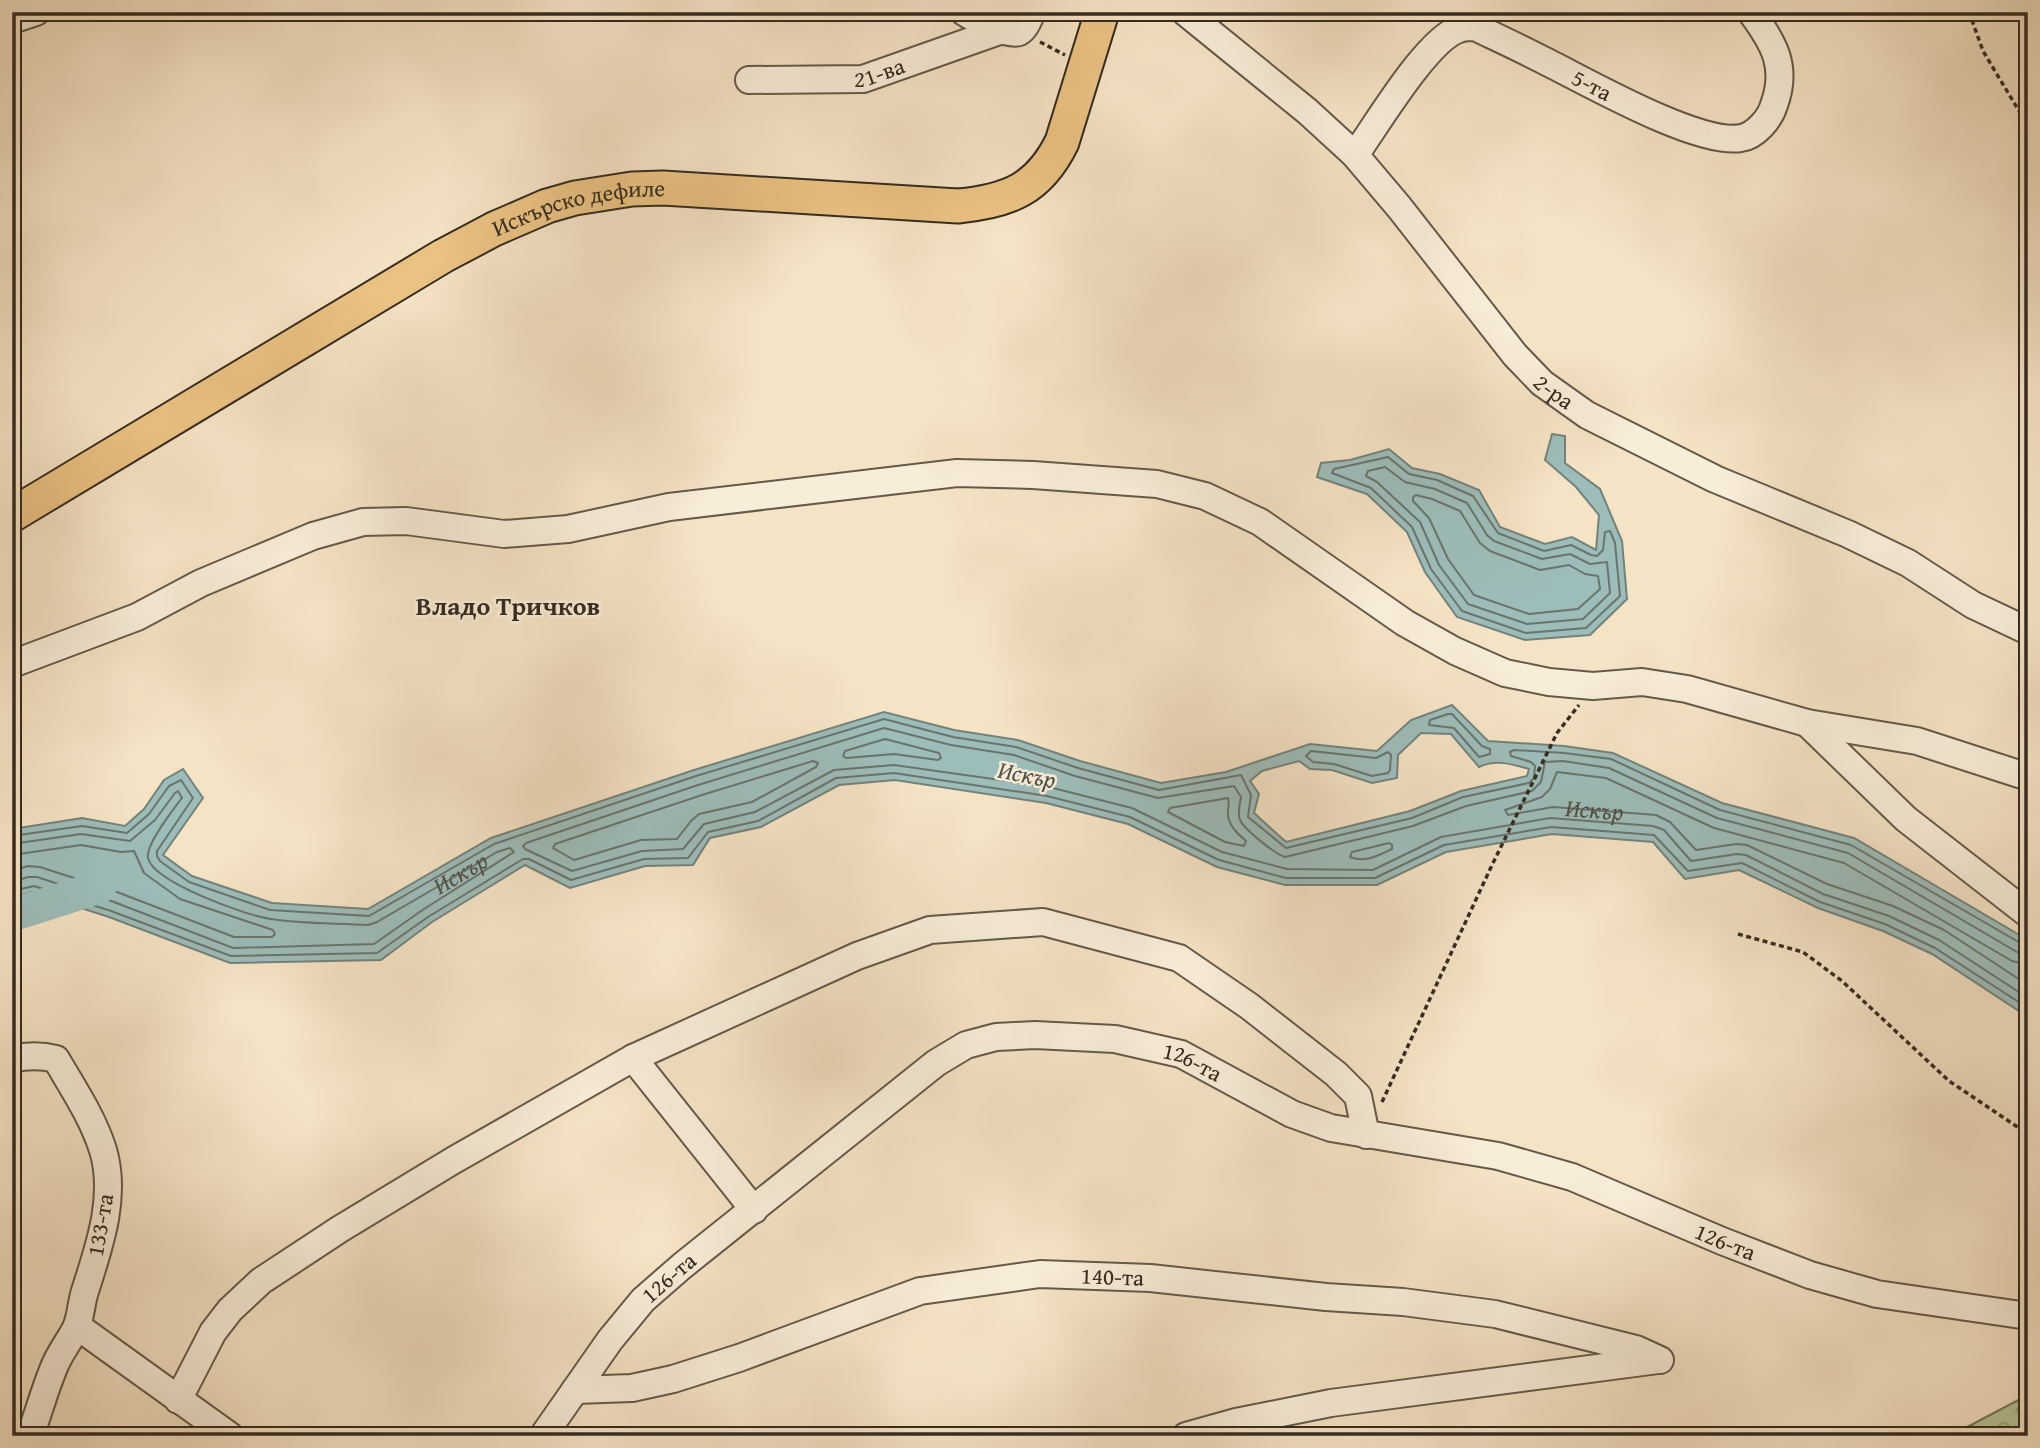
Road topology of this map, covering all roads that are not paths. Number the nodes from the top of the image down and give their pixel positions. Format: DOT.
graph roads {
  1 [pos="36,12"];
  2 [pos="964,12"];
  3 [pos="1102,12"];
  4 [pos="1185,12"];
  5 [pos="1751,12"];
  6 [pos="12,20"];
  7 [pos="1018,24"];
  8 [pos="749,80"];
  9 [pos="1355,155"];
  10 [pos="12,515"];
  11 [pos="2028,631"];
  12 [pos="12,664"];
  13 [pos="1807,723"];
  14 [pos="2028,777"];
  15 [pos="2028,914"];
  16 [pos="633,1058"];
  17 [pos="12,1059"];
  18 [pos="1366,1135"];
  19 [pos="754,1210"];
  20 [pos="2028,1317"];
  21 [pos="77,1326"];
  22 [pos="575,1390"];
  23 [pos="178,1400"];
  24 [pos="30,1436"];
  25 [pos="229,1436"];
  26 [pos="543,1436"];
  27 [pos="1186,1436"];
  1 -- 6 [label="street"];
  2 -- 7 [label="street"];
  3 -- 10 [label="main road, Искърско дефиле"];
  4 -- 9 [label="street, 2-ра"];
  5 -- 9 [label="street, 5-та"];
  7 -- 8 [label="street, 21-ва"];
  9 -- 11 [label="street, 2-ра"];
  12 -- 13 [label="street"];
  13 -- 14 [label="street"];
  13 -- 15 [label="street"];
  16 -- 18 [label="street"];
  16 -- 19 [label="street"];
  16 -- 23 [label="street"];
  17 -- 21 [label="street, 133-та"];
  18 -- 19 [label="street, 126-та"];
  18 -- 20 [label="street, 126-та"];
  19 -- 22 [label="street, 126-та"];
  21 -- 23 [label="street"];
  21 -- 24 [label="street, 133-та"];
  22 -- 26 [label="street, 126-та"];
  22 -- 27 [label="street, 140-та"];
  23 -- 25 [label="street"];
}
